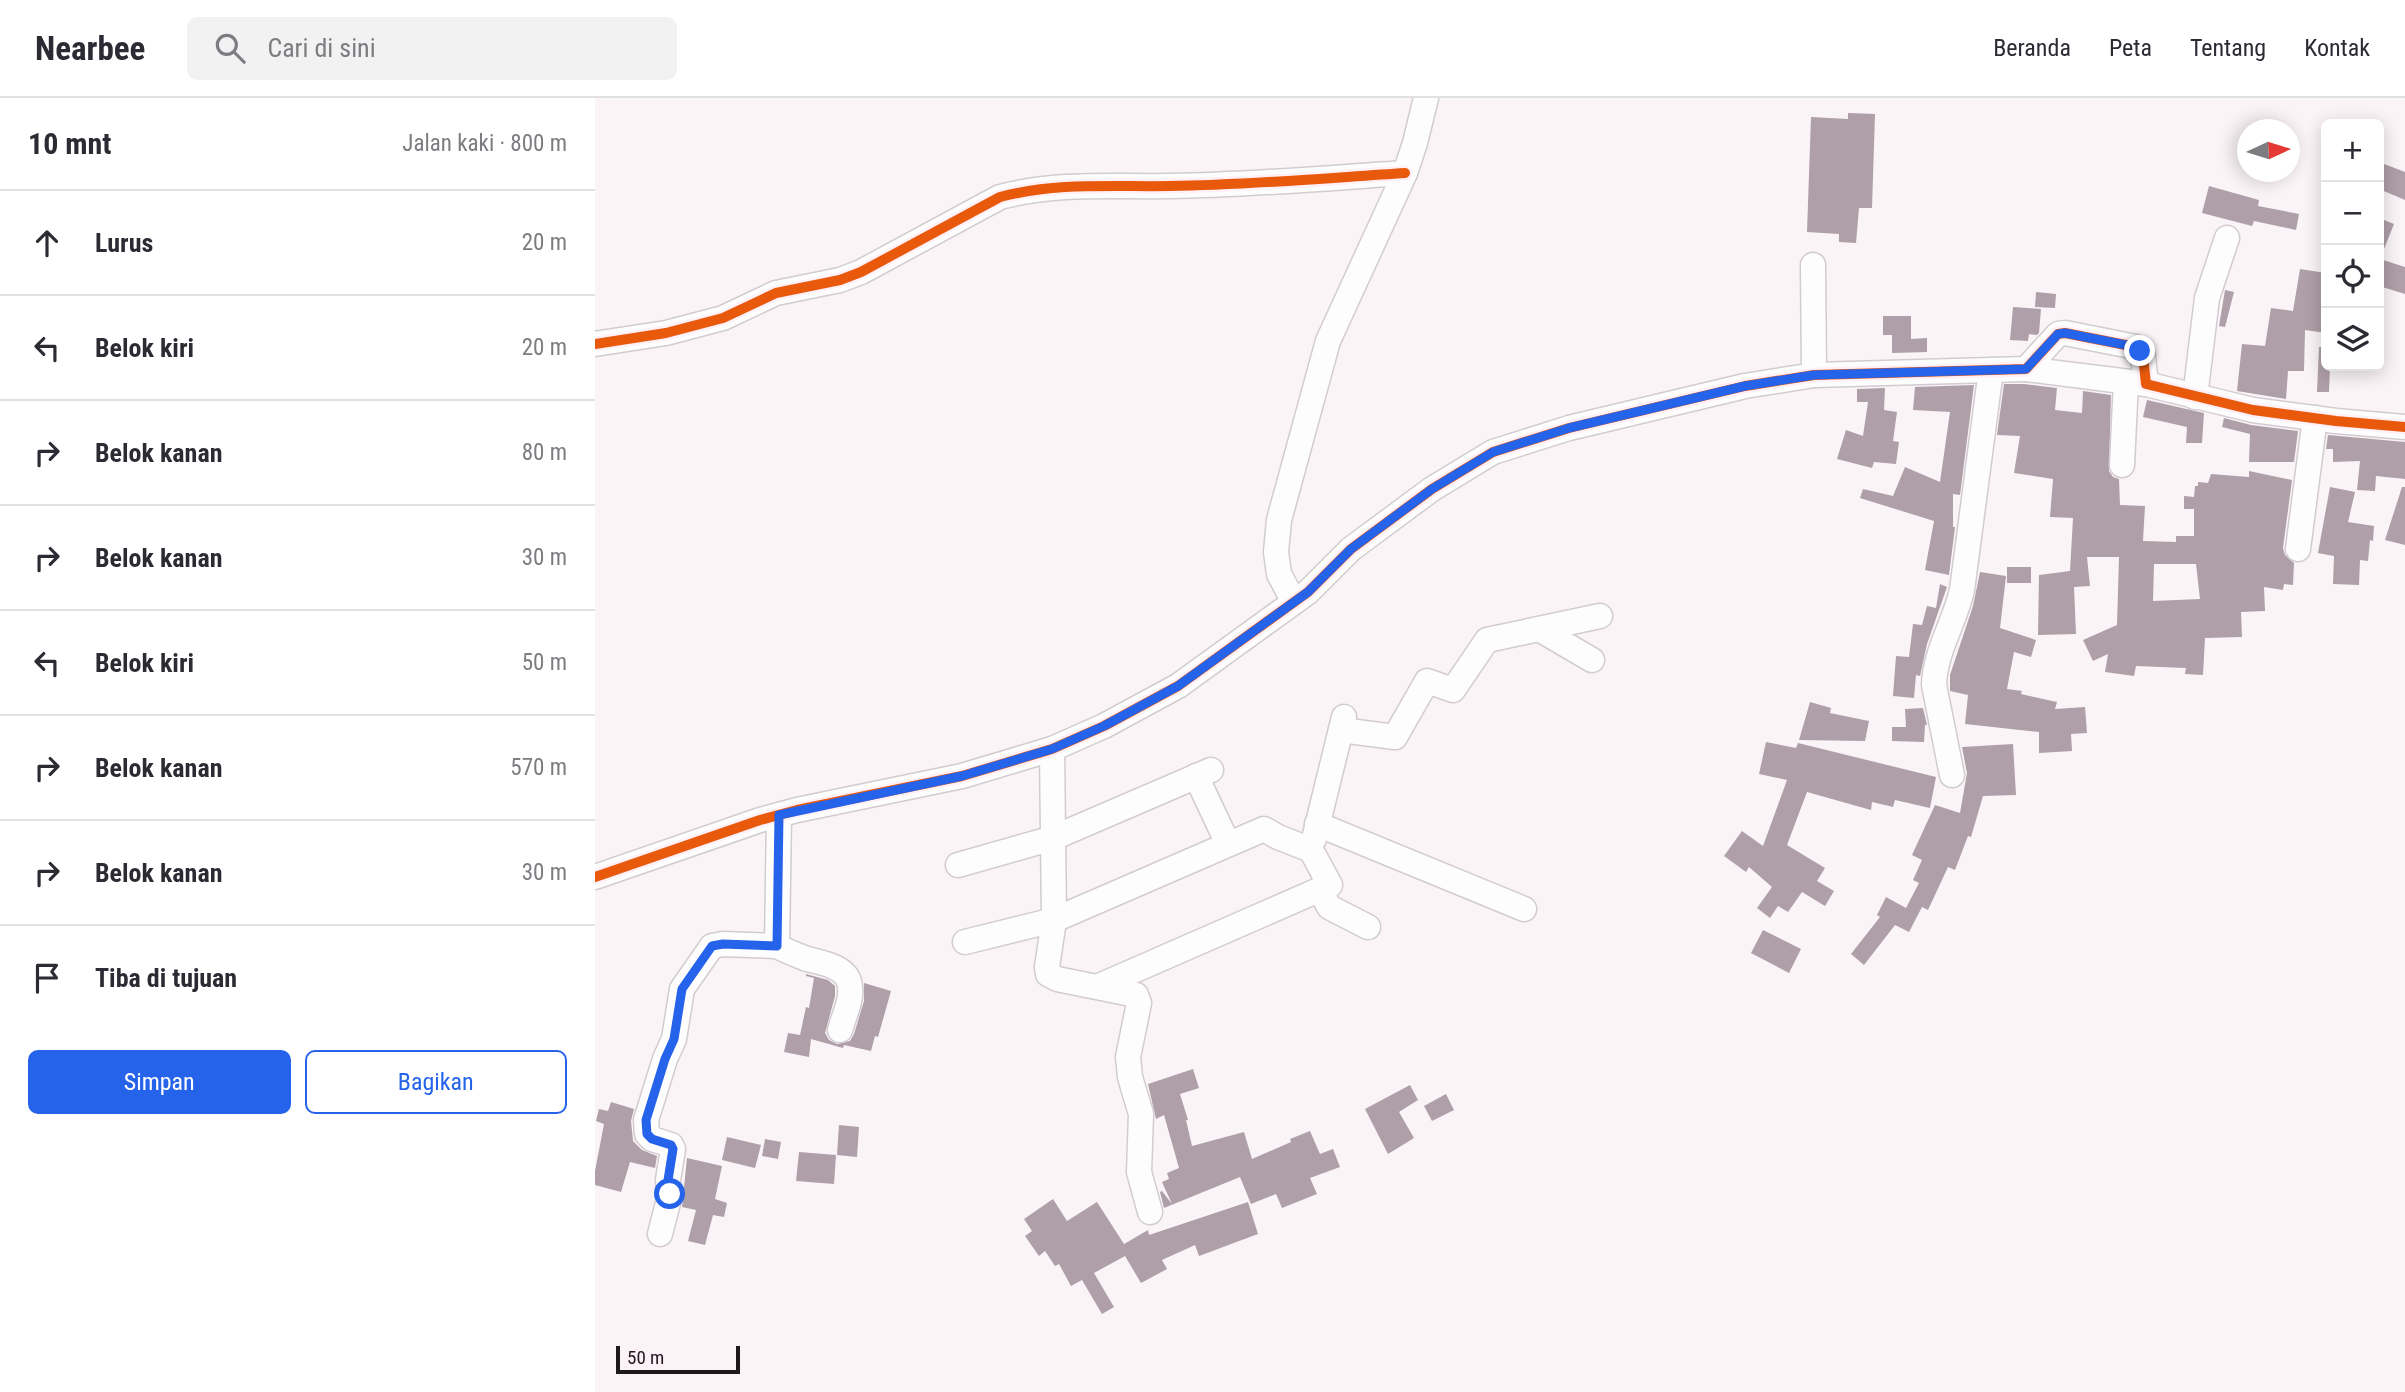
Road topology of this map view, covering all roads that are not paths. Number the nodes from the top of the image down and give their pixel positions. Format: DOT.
graph roads {
  1 [pos="1426,98"];
  2 [pos="1405,173"];
  3 [pos="2227,238"];
  4 [pos="1813,265"];
  5 [pos="595,344"];
  6 [pos="2026,369"];
  7 [pos="1991,370"];
  8 [pos="1814,375"];
  9 [pos="2136,383"];
  10 [pos="2195,397"];
  11 [pos="2315,418"];
  12 [pos="2405,427"];
  13 [pos="2123,465"];
  14 [pos="2298,549"];
  15 [pos="1294,603"];
  16 [pos="1600,616"];
  17 [pos="1539,629"];
  18 [pos="1592,660"];
  19 [pos="1052,749"];
  20 [pos="1952,775"];
  21 [pos="779,815"];
  22 [pos="1317,824"];
  23 [pos="1053,838"];
  24 [pos="1229,844"];
  25 [pos="1311,850"];
  26 [pos="958,865"];
  27 [pos="595,877"];
  28 [pos="1320,890"];
  29 [pos="1524,909"];
  30 [pos="1055,920"];
  31 [pos="1368,928"];
  32 [pos="965,942"];
  33 [pos="777,946"];
  34 [pos="1099,986"];
  35 [pos="840,1030"];
  36 [pos="1150,1212"];
  37 [pos="660,1234"];
  1 -- 2 [label="street"];
  2 -- 5 [label="street"];
  2 -- 15 [label="street"];
  3 -- 10 [label="street"];
  4 -- 8 [label="street"];
  6 -- 7 [label="street"];
  6 -- 9 [label="street"];
  6 -- 9 [label="street"];
  7 -- 8 [label="street"];
  7 -- 20 [label="street"];
  8 -- 15 [label="street"];
  9 -- 10 [label="street"];
  9 -- 13 [label="street"];
  10 -- 11 [label="street"];
  11 -- 12 [label="street"];
  11 -- 14 [label="street"];
  15 -- 19 [label="street"];
  16 -- 17 [label="street"];
  17 -- 18 [label="street"];
  17 -- 22 [label="street"];
  19 -- 21 [label="street"];
  19 -- 23 [label="street"];
  21 -- 27 [label="street"];
  21 -- 33 [label="street"];
  22 -- 25 [label="street"];
  22 -- 29 [label="street"];
  23 -- 24 [label="street"];
  23 -- 26 [label="street"];
  23 -- 30 [label="street"];
  24 -- 25 [label="street"];
  24 -- 30 [label="street"];
  25 -- 28 [label="street"];
  28 -- 31 [label="street"];
  28 -- 34 [label="street"];
  30 -- 32 [label="street"];
  30 -- 34 [label="street"];
  33 -- 35 [label="street"];
  33 -- 37 [label="street"];
  34 -- 36 [label="street"];
}
